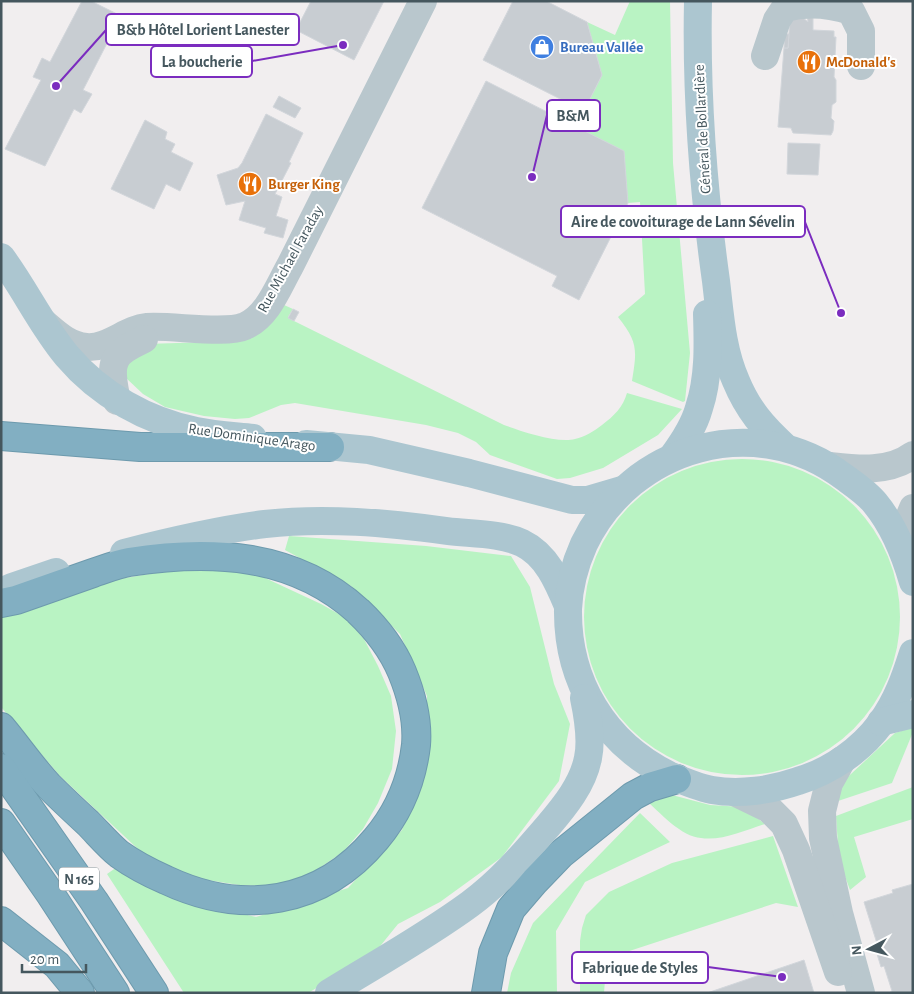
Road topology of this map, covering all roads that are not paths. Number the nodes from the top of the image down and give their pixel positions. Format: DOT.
graph roads {
  1 [pos="423,1"];
  2 [pos="688,1"];
  3 [pos="698,1"];
  4 [pos="765,56"];
  5 [pos="861,66"];
  6 [pos="1,257"];
  7 [pos="43,322"];
  8 [pos="217,329"];
  9 [pos="117,400"];
  10 [pos="1,436"];
  11 [pos="330,447"];
  12 [pos="785,447"];
  13 [pos="913,455"];
  14 [pos="673,456"];
  15 [pos="830,466"];
  16 [pos="622,490"];
  17 [pos="913,508"];
  18 [pos="905,554"];
  19 [pos="913,582"];
  20 [pos="1,592"];
  21 [pos="1,603"];
  22 [pos="568,606"];
  23 [pos="913,653"];
  24 [pos="581,684"];
  25 [pos="913,714"];
  26 [pos="881,722"];
  27 [pos="1,727"];
  28 [pos="842,760"];
  29 [pos="1,768"];
  30 [pos="677,778"];
  31 [pos="734,792"];
  32 [pos="1,823"];
  33 [pos="1,921"];
  34 [pos="1,927"];
  35 [pos="57,965"];
  36 [pos="80,993"];
  37 [pos="115,993"];
  38 [pos="154,993"];
  39 [pos="329,993"];
  40 [pos="486,993"];
  41 [pos="845,993"];
  42 [pos="861,993"];
  1 -- 8 [label="street, Rue Michael Faraday"];
  2 -- 14 [label="main road, Général de Bollardière"];
  3 -- 12 [label="main road, Général de Bollardière"];
  4 -- 5 [label="street"];
  6 -- 7 [label="main road, Rue Dominique Arago"];
  7 -- 8 [label="street, Rue Michael Faraday"];
  7 -- 9 [label="main road, Rue Dominique Arago"];
  8 -- 9 [label="street, Rue Michael Faraday"];
  9 -- 11 [label="main road, Rue Dominique Arago"];
  10 -- 11 [label="highway"];
  11 -- 16 [label="main road, Rue Dominique Arago"];
  12 -- 14 [label="main road"];
  12 -- 15 [label="main road"];
  13 -- 15 [label="street"];
  14 -- 16 [label="main road"];
  15 -- 18 [label="main road"];
  16 -- 22 [label="main road"];
  17 -- 18 [label="street"];
  18 -- 19 [label="main road"];
  20 -- 22 [label="main road"];
  21 -- 27 [label="highway"];
  22 -- 24 [label="main road"];
  23 -- 26 [label="main road"];
  24 -- 30 [label="main road"];
  24 -- 39 [label="main road"];
  25 -- 26 [label="main road"];
  26 -- 28 [label="main road"];
  28 -- 31 [label="main road"];
  28 -- 42 [label="street"];
  29 -- 38 [label="highway, N 165"];
  30 -- 31 [label="main road"];
  30 -- 40 [label="highway"];
  31 -- 41 [label="street"];
  32 -- 37 [label="highway, N 165"];
  33 -- 35 [label="highway"];
  34 -- 35 [label="highway"];
  35 -- 36 [label="highway"];
}
